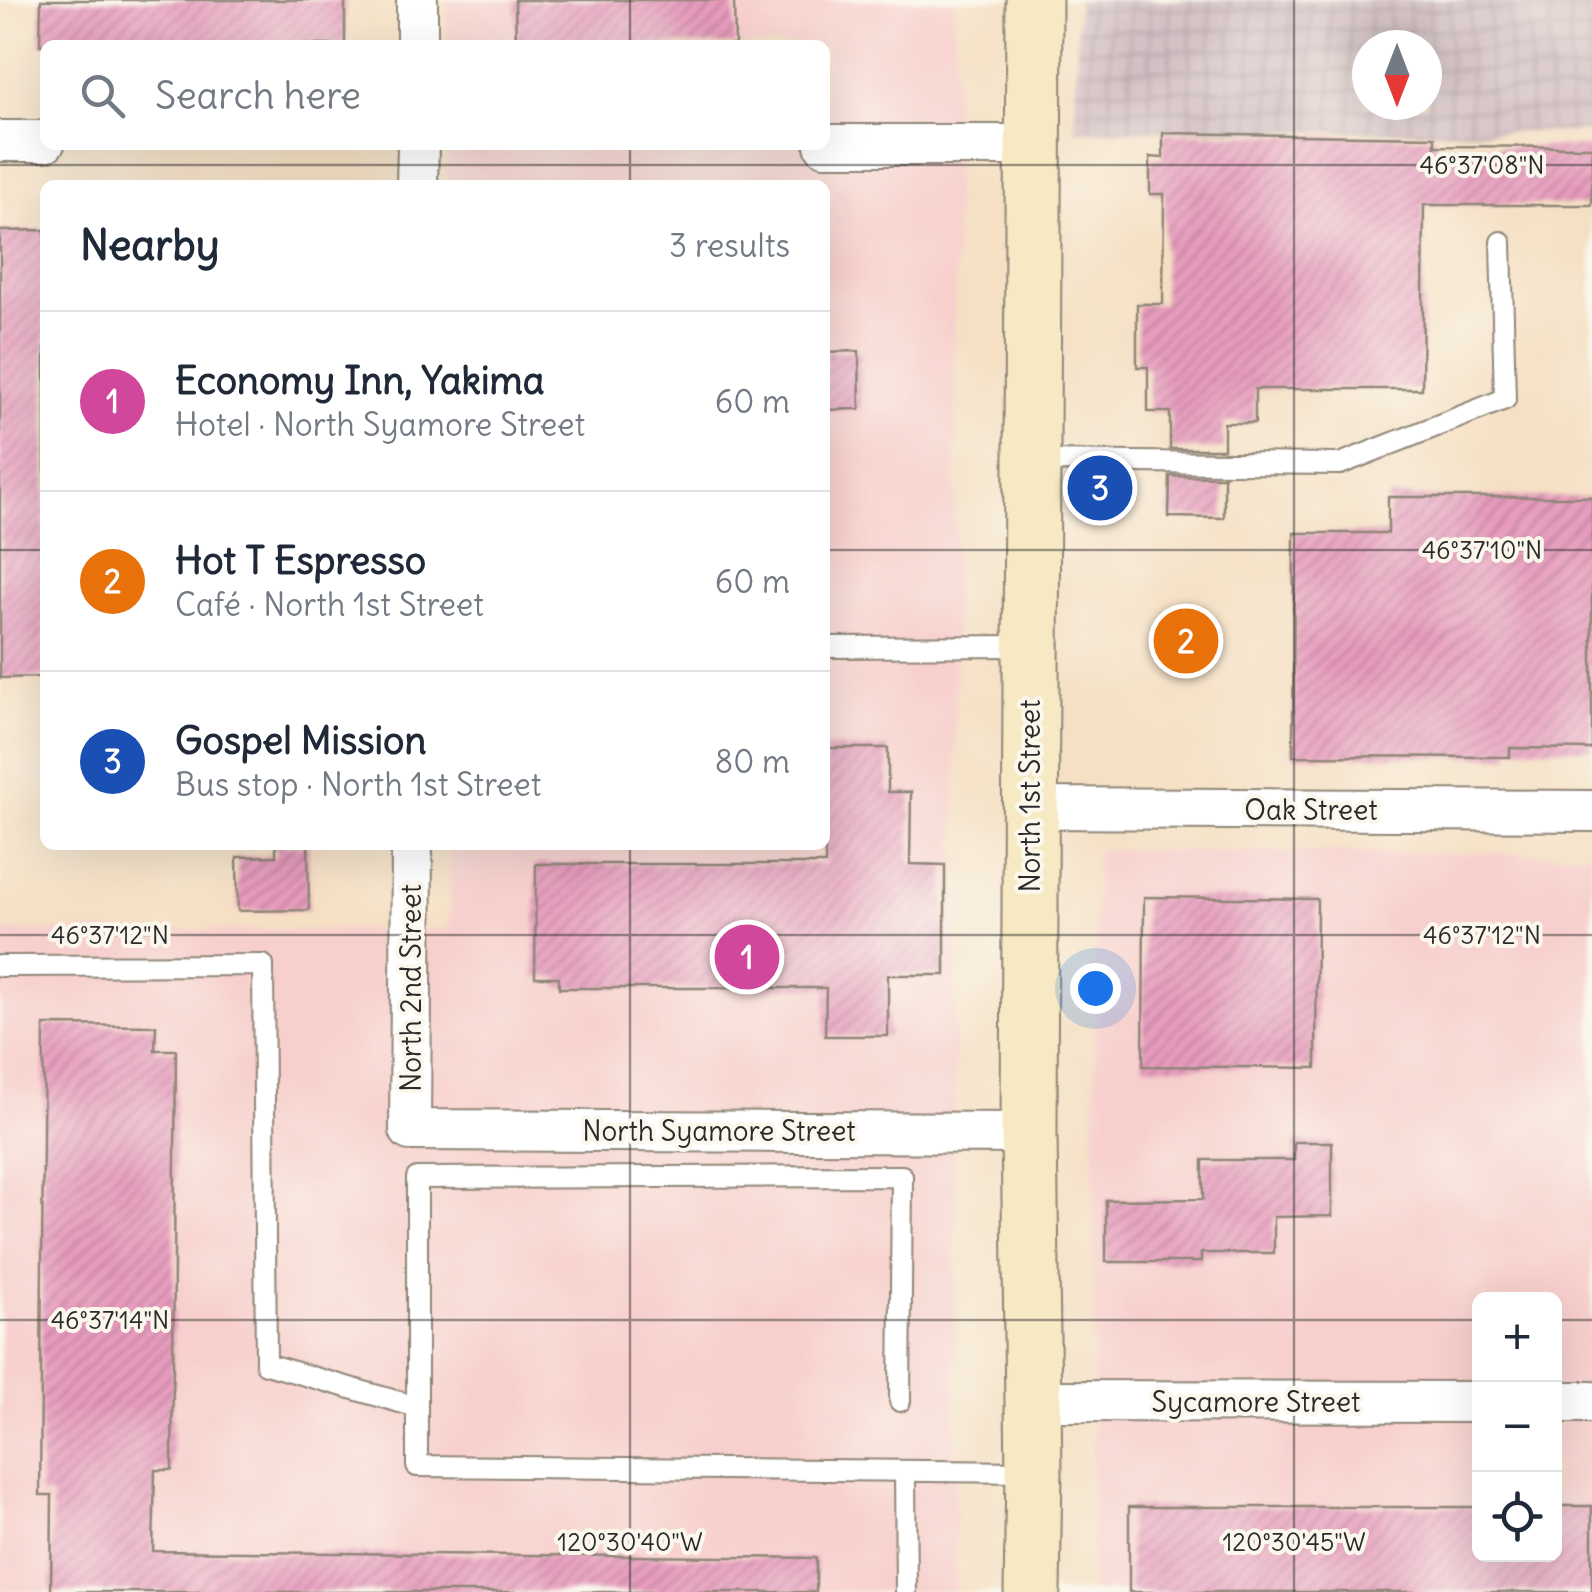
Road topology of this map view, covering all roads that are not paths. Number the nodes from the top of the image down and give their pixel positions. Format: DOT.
graph roads {
  1 [pos="417,0"];
  2 [pos="1034,0"];
  3 [pos="417,40"];
  4 [pos="0,141"];
  5 [pos="40,141"];
  6 [pos="830,145"];
  7 [pos="1035,145"];
  8 [pos="418,150"];
  9 [pos="418,180"];
  10 [pos="1502,242"];
  11 [pos="1032,461"];
  12 [pos="1031,646"];
  13 [pos="830,648"];
  14 [pos="1030,808"];
  15 [pos="1592,811"];
  16 [pos="412,850"];
  17 [pos="0,966"];
  18 [pos="410,1130"];
  19 [pos="1028,1133"];
  20 [pos="900,1401"];
  21 [pos="1033,1401"];
  22 [pos="1472,1402"];
  23 [pos="1562,1402"];
  24 [pos="1592,1402"];
  25 [pos="417,1406"];
  26 [pos="906,1472"];
  27 [pos="1034,1472"];
  28 [pos="906,1592"];
  29 [pos="1032,1592"];
  1 -- 3 [label="street"];
  2 -- 7 [label="main road, North 1st Street"];
  4 -- 5 [label="street"];
  6 -- 7 [label="street"];
  7 -- 11 [label="main road, North 1st Street"];
  8 -- 9 [label="street"];
  10 -- 11 [label="lane"];
  11 -- 12 [label="main road, North 1st Street"];
  12 -- 13 [label="lane"];
  12 -- 14 [label="main road, North 1st Street"];
  14 -- 15 [label="street, Oak Street"];
  14 -- 19 [label="main road, North 1st Street"];
  16 -- 18 [label="street, North 2nd Street"];
  17 -- 25 [label="lane"];
  18 -- 19 [label="street, North Syamore Street"];
  19 -- 21 [label="main road, North 1st Street"];
  20 -- 25 [label="lane"];
  21 -- 22 [label="street, Sycamore Street"];
  21 -- 27 [label="main road, North 1st Street"];
  23 -- 24 [label="street"];
  25 -- 26 [label="lane"];
  26 -- 27 [label="lane"];
  26 -- 28 [label="lane"];
  27 -- 29 [label="main road, North 1st Street"];
}
